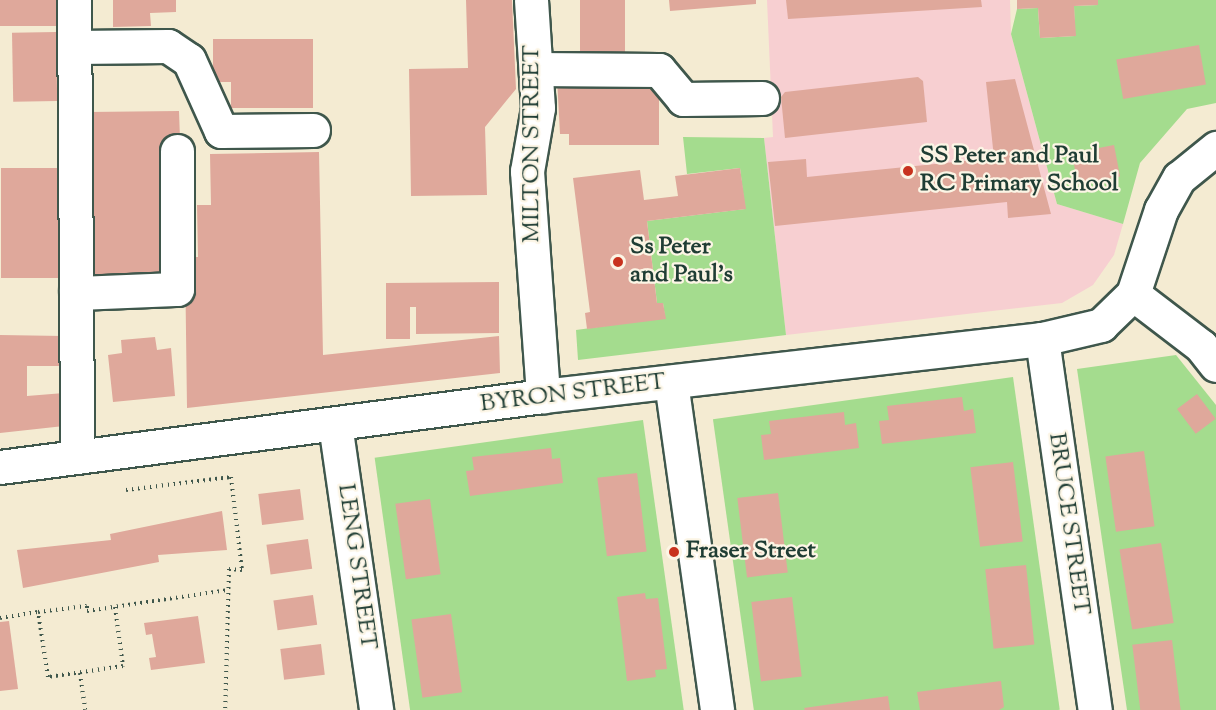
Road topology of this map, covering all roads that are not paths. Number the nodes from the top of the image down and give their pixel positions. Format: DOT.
graph roads {
  1 [pos="74,0"];
  2 [pos="531,0"];
  3 [pos="74,47"];
  4 [pos="536,69"];
  5 [pos="762,98"];
  6 [pos="313,130"];
  7 [pos="1216,148"];
  8 [pos="177,151"];
  9 [pos="76,293"];
  10 [pos="1133,294"];
  11 [pos="1042,339"];
  12 [pos="1216,365"];
  13 [pos="670,382"];
  14 [pos="543,396"];
  15 [pos="335,424"];
  16 [pos="77,458"];
  17 [pos="0,467"];
  18 [pos="376,710"];
  19 [pos="717,710"];
  20 [pos="1095,710"];
  1 -- 3 [label="street"];
  2 -- 4 [label="street, MILTON STREET"];
  3 -- 6 [label="street"];
  3 -- 9 [label="street"];
  4 -- 5 [label="street"];
  4 -- 14 [label="street, MILTON STREET"];
  7 -- 10 [label="street"];
  8 -- 9 [label="street"];
  9 -- 16 [label="street"];
  10 -- 11 [label="street, BYRON STREET"];
  10 -- 12 [label="street"];
  11 -- 13 [label="street, BYRON STREET"];
  11 -- 20 [label="street, BRUCE STREET"];
  13 -- 14 [label="street, BYRON STREET"];
  13 -- 19 [label="street"];
  14 -- 15 [label="street, BYRON STREET"];
  15 -- 16 [label="street, BYRON STREET"];
  15 -- 18 [label="street, LENG STREET"];
  16 -- 17 [label="street, BYRON STREET"];
}
